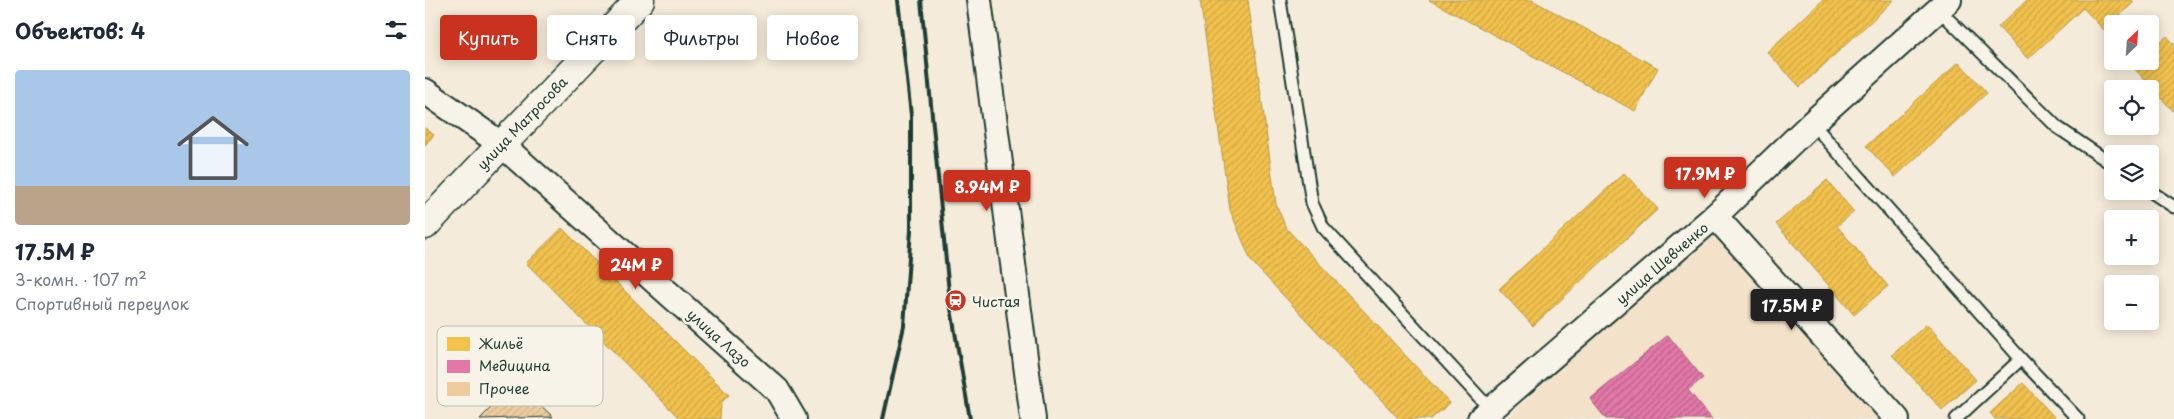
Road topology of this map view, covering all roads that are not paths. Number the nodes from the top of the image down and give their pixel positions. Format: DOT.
graph roads {
  1 [pos="640,0"];
  2 [pos="979,0"];
  3 [pos="1281,0"];
  4 [pos="1944,5"];
  5 [pos="425,91"];
  6 [pos="1812,123"];
  7 [pos="501,144"];
  8 [pos="2104,159"];
  9 [pos="2159,196"];
  10 [pos="2174,207"];
  11 [pos="1715,216"];
  12 [pos="425,225"];
  13 [pos="2021,358"];
  14 [pos="1485,415"];
  15 [pos="794,419"];
  16 [pos="1033,419"];
  17 [pos="1897,419"];
  18 [pos="1956,419"];
  19 [pos="2078,419"];
  1 -- 7 [label="main road, улица Матросова"];
  2 -- 16 [label="street"];
  3 -- 14 [label="lane"];
  4 -- 6 [label="street, улица Шевченко"];
  4 -- 8 [label="lane"];
  5 -- 7 [label="street, улица Лазо"];
  6 -- 11 [label="street, улица Шевченко"];
  6 -- 13 [label="lane"];
  7 -- 12 [label="main road, улица Матросова"];
  7 -- 15 [label="street, улица Лазо"];
  9 -- 10 [label="lane"];
  11 -- 14 [label="street, улица Шевченко"];
  11 -- 17 [label="street"];
  13 -- 18 [label="lane"];
  13 -- 19 [label="lane"];
}
